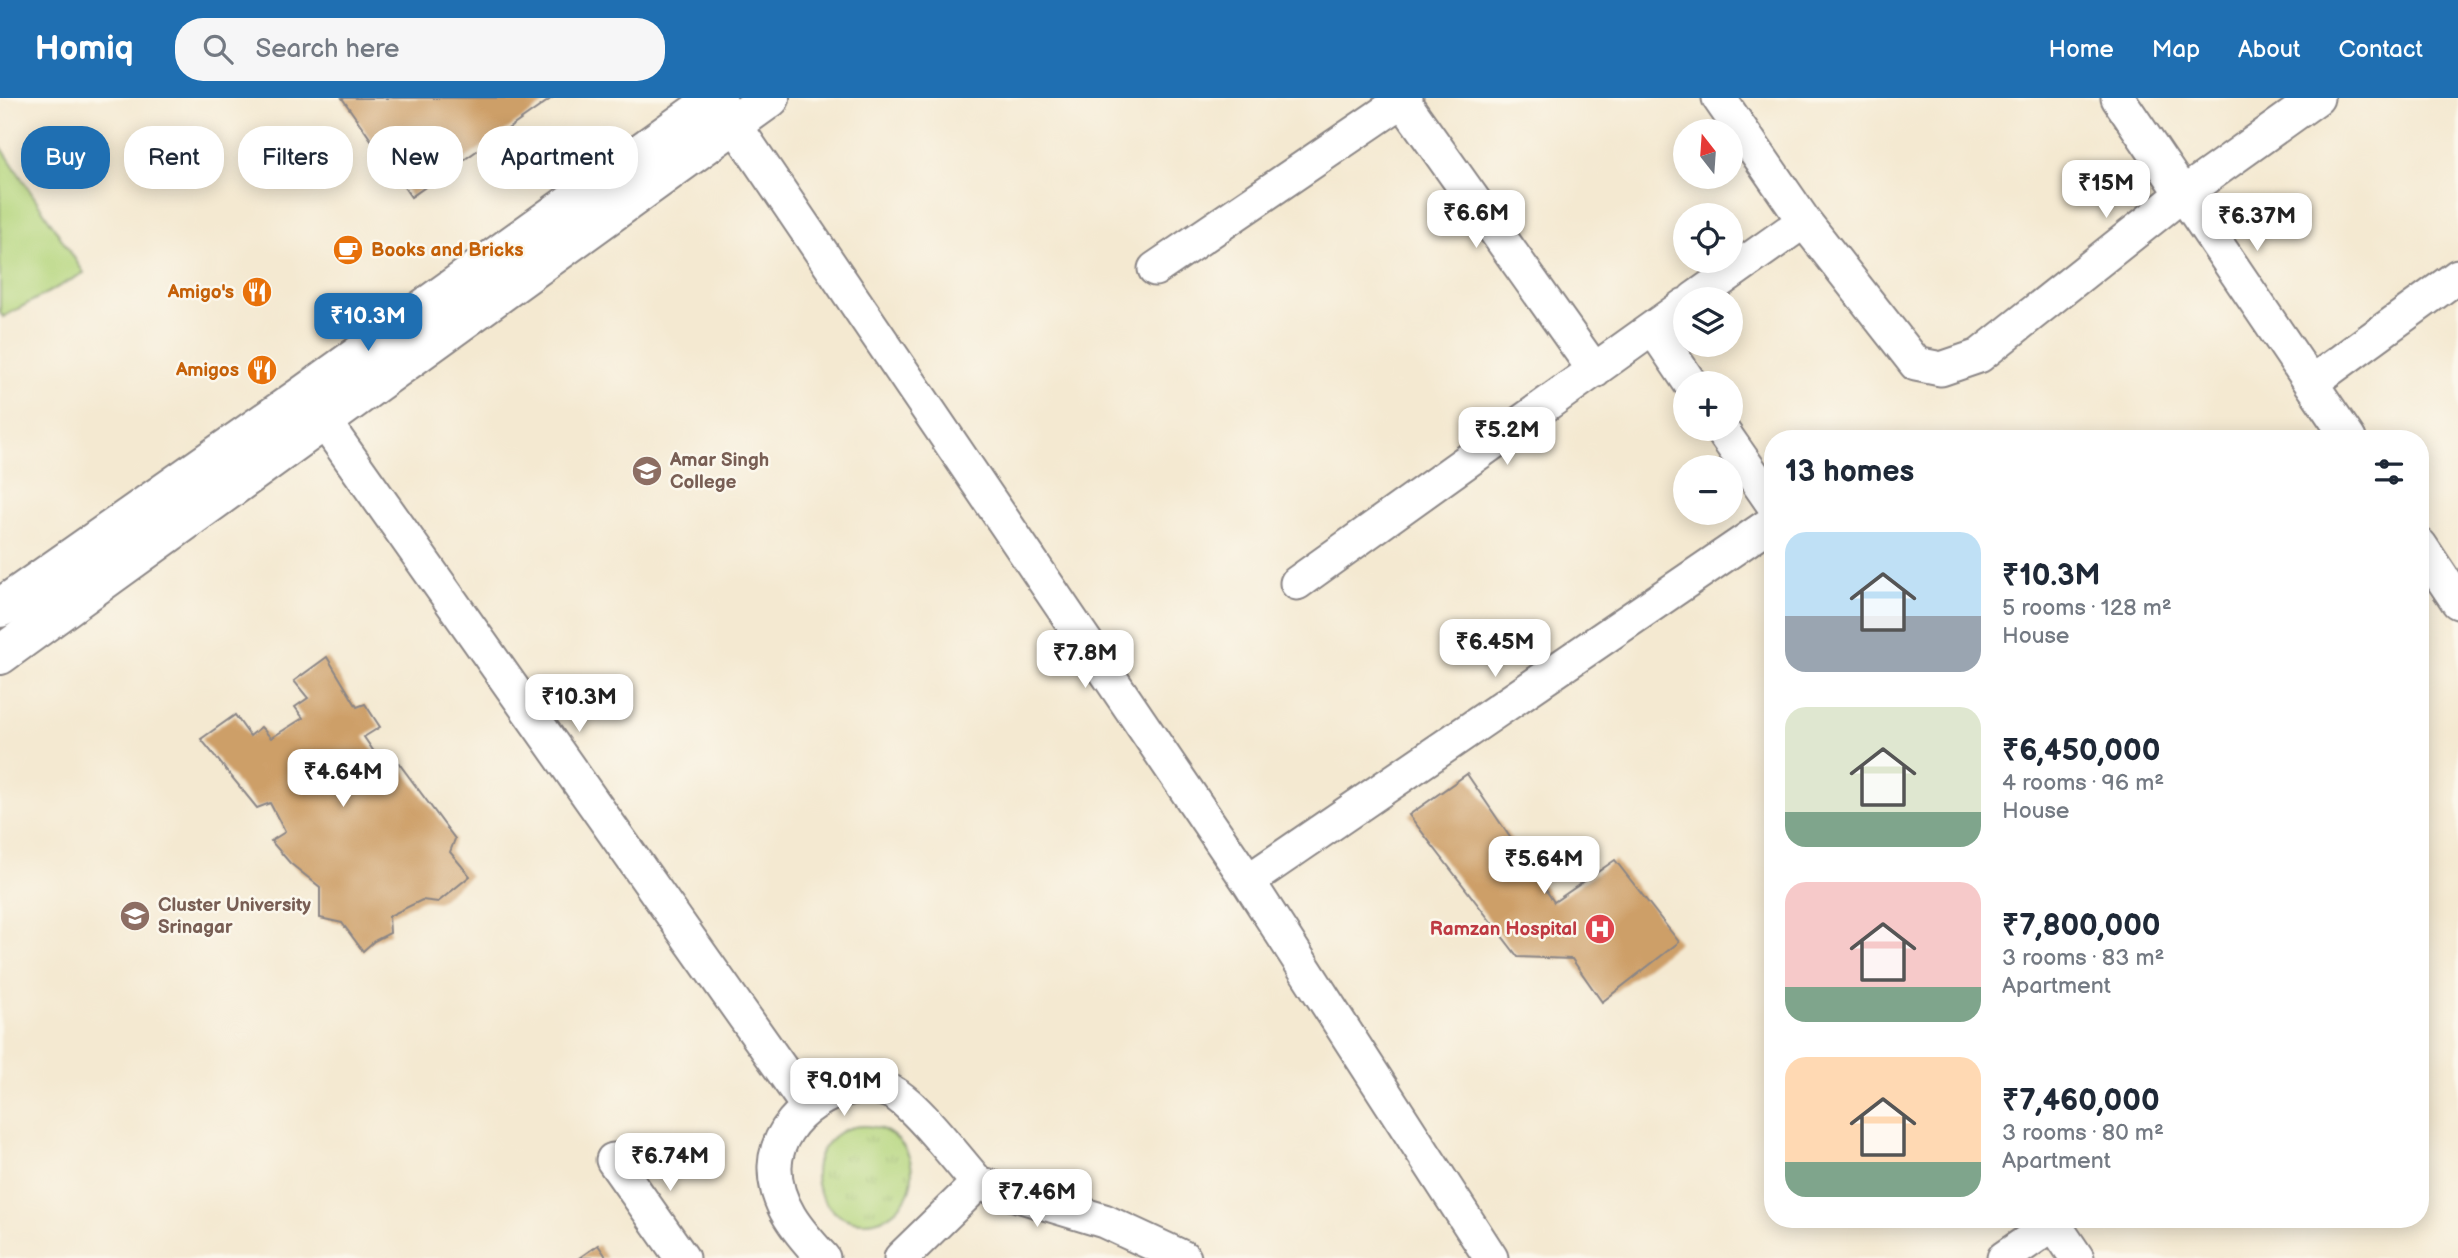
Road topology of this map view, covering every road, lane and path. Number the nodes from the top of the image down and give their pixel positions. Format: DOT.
graph roads {
  1 [pos="770,98"];
  2 [pos="1719,98"];
  3 [pos="2118,98"];
  4 [pos="2317,98"];
  5 [pos="1403,99"];
  6 [pos="726,111"];
  7 [pos="2184,192"];
  8 [pos="1804,221"];
  9 [pos="1155,269"];
  10 [pos="2458,275"];
  11 [pos="1711,287"];
  12 [pos="1673,314"];
  13 [pos="1653,328"];
  14 [pos="1595,371"];
  15 [pos="1682,371"];
  16 [pos="2311,383"];
  17 [pos="315,408"];
  18 [pos="2343,430"];
  19 [pos="1729,441"];
  20 [pos="1764,491"];
  21 [pos="1764,528"];
  22 [pos="2429,558"];
  23 [pos="1297,583"];
  24 [pos="2458,602"];
  25 [pos="0,608"];
  26 [pos="0,655"];
  27 [pos="1248,881"];
  28 [pos="808,1107"];
  29 [pos="613,1160"];
  30 [pos="978,1183"];
  31 [pos="2048,1228"];
  32 [pos="2060,1228"];
  33 [pos="682,1258"];
  34 [pos="823,1258"];
  35 [pos="901,1258"];
  36 [pos="1184,1258"];
  37 [pos="1491,1258"];
  38 [pos="2004,1258"];
  39 [pos="2077,1258"];
  1 -- 6 [label="street"];
  2 -- 8 [label="street"];
  3 -- 7 [label="street"];
  4 -- 7 [label="street"];
  5 -- 9 [label="street"];
  5 -- 14 [label="street"];
  6 -- 17 [label="street"];
  6 -- 27 [label="street"];
  7 -- 8 [label="street"];
  7 -- 16 [label="street"];
  8 -- 11 [label="street"];
  10 -- 16 [label="street"];
  12 -- 13 [label="street"];
  13 -- 14 [label="street"];
  13 -- 15 [label="street"];
  14 -- 23 [label="street"];
  16 -- 18 [label="street"];
  17 -- 25 [label="street"];
  17 -- 26 [label="street"];
  17 -- 28 [label="street"];
  19 -- 20 [label="street"];
  21 -- 27 [label="street"];
  22 -- 24 [label="street"];
  27 -- 37 [label="street"];
  28 -- 30 [label="street"];
  28 -- 34 [label="street"];
  29 -- 33 [label="street"];
  30 -- 35 [label="street"];
  30 -- 36 [label="street"];
  31 -- 38 [label="street"];
  32 -- 39 [label="street"];
}
